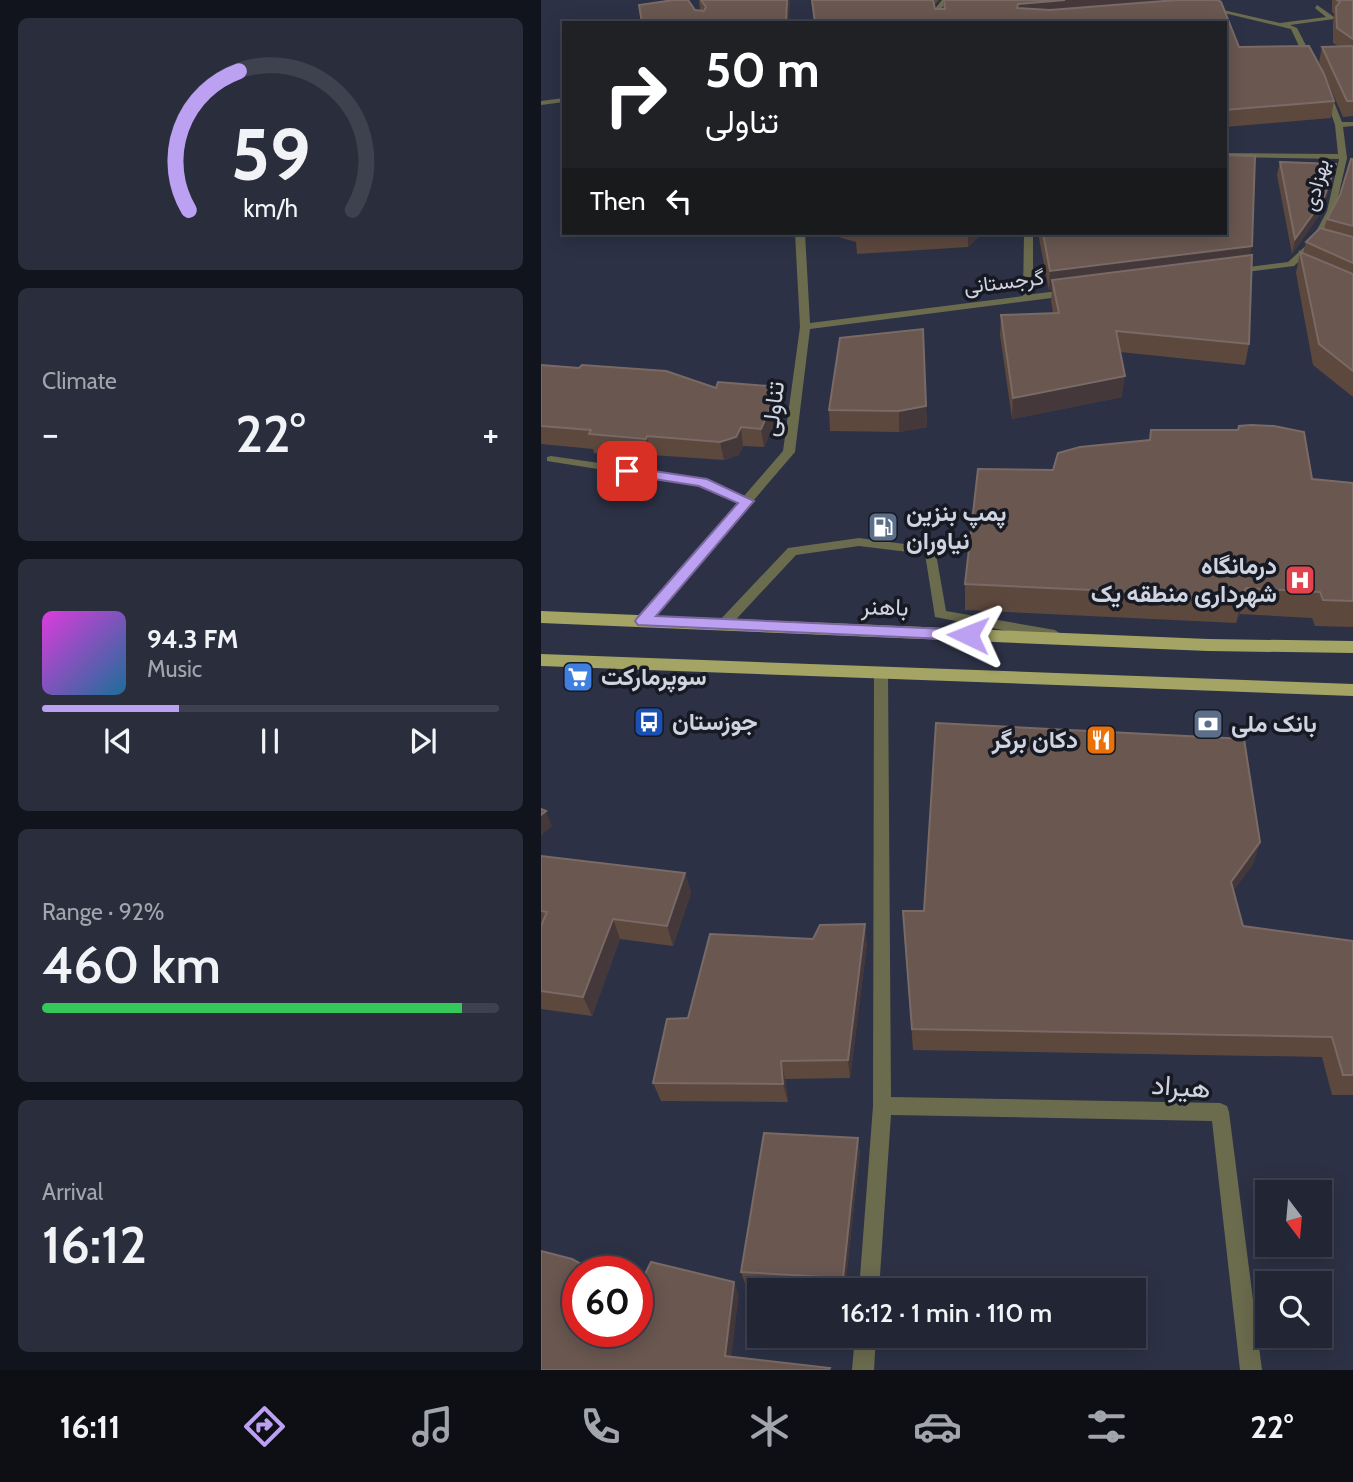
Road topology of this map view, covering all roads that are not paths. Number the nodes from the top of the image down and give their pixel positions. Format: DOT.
graph roads {
  1 [pos="945,0"];
  2 [pos="1317,7"];
  3 [pos="1192,9"];
  4 [pos="940,21"];
  5 [pos="1277,24"];
  6 [pos="1318,75"];
  7 [pos="1324,87"];
  8 [pos="562,100"];
  9 [pos="541,103"];
  10 [pos="1353,124"];
  11 [pos="1339,125"];
  12 [pos="1227,155"];
  13 [pos="1343,158"];
  14 [pos="801,235"];
  15 [pos="1028,235"];
  16 [pos="1315,242"];
  17 [pos="1328,246"];
  18 [pos="1291,264"];
  19 [pos="1303,270"];
  20 [pos="1222,273"];
  21 [pos="1083,291"];
  22 [pos="1028,299"];
  23 [pos="805,327"];
  24 [pos="551,459"];
  25 [pos="747,501"];
  26 [pos="541,617"];
  27 [pos="643,621"];
  28 [pos="723,625"];
  29 [pos="1077,639"];
  30 [pos="1353,647"];
  31 [pos="541,660"];
  32 [pos="881,673"];
  33 [pos="1353,690"];
  34 [pos="882,1106"];
  35 [pos="870,1278"];
  36 [pos="865,1348"];
  37 [pos="863,1370"];
  38 [pos="1251,1370"];
  1 -- 4 [label="street"];
  2 -- 5 [label="street"];
  3 -- 5 [label="street"];
  5 -- 6 [label="street"];
  7 -- 11 [label="street, بهزادی"];
  8 -- 9 [label="street"];
  10 -- 11 [label="street"];
  11 -- 13 [label="street, بهزادی"];
  12 -- 13 [label="street"];
  13 -- 16 [label="street, بهزادی"];
  14 -- 23 [label="street, تناولی"];
  15 -- 22 [label="street"];
  16 -- 17 [label="street"];
  16 -- 18 [label="street, بهزادی"];
  18 -- 19 [label="street"];
  18 -- 20 [label="street"];
  21 -- 22 [label="street, گرجستانی"];
  22 -- 23 [label="street, گرجستانی"];
  23 -- 25 [label="street, تناولی"];
  24 -- 25 [label="street"];
  25 -- 27 [label="street, تناولی"];
  26 -- 27 [label="main road, باهنر"];
  27 -- 28 [label="main road, باهنر"];
  28 -- 29 [label="main road, باهنر"];
  28 -- 29 [label="street"];
  29 -- 30 [label="main road, باهنر"];
  31 -- 32 [label="main road"];
  32 -- 33 [label="main road"];
  32 -- 34 [label="street"];
  34 -- 35 [label="street"];
  34 -- 38 [label="street, هیراد"];
  36 -- 37 [label="street"];
}
